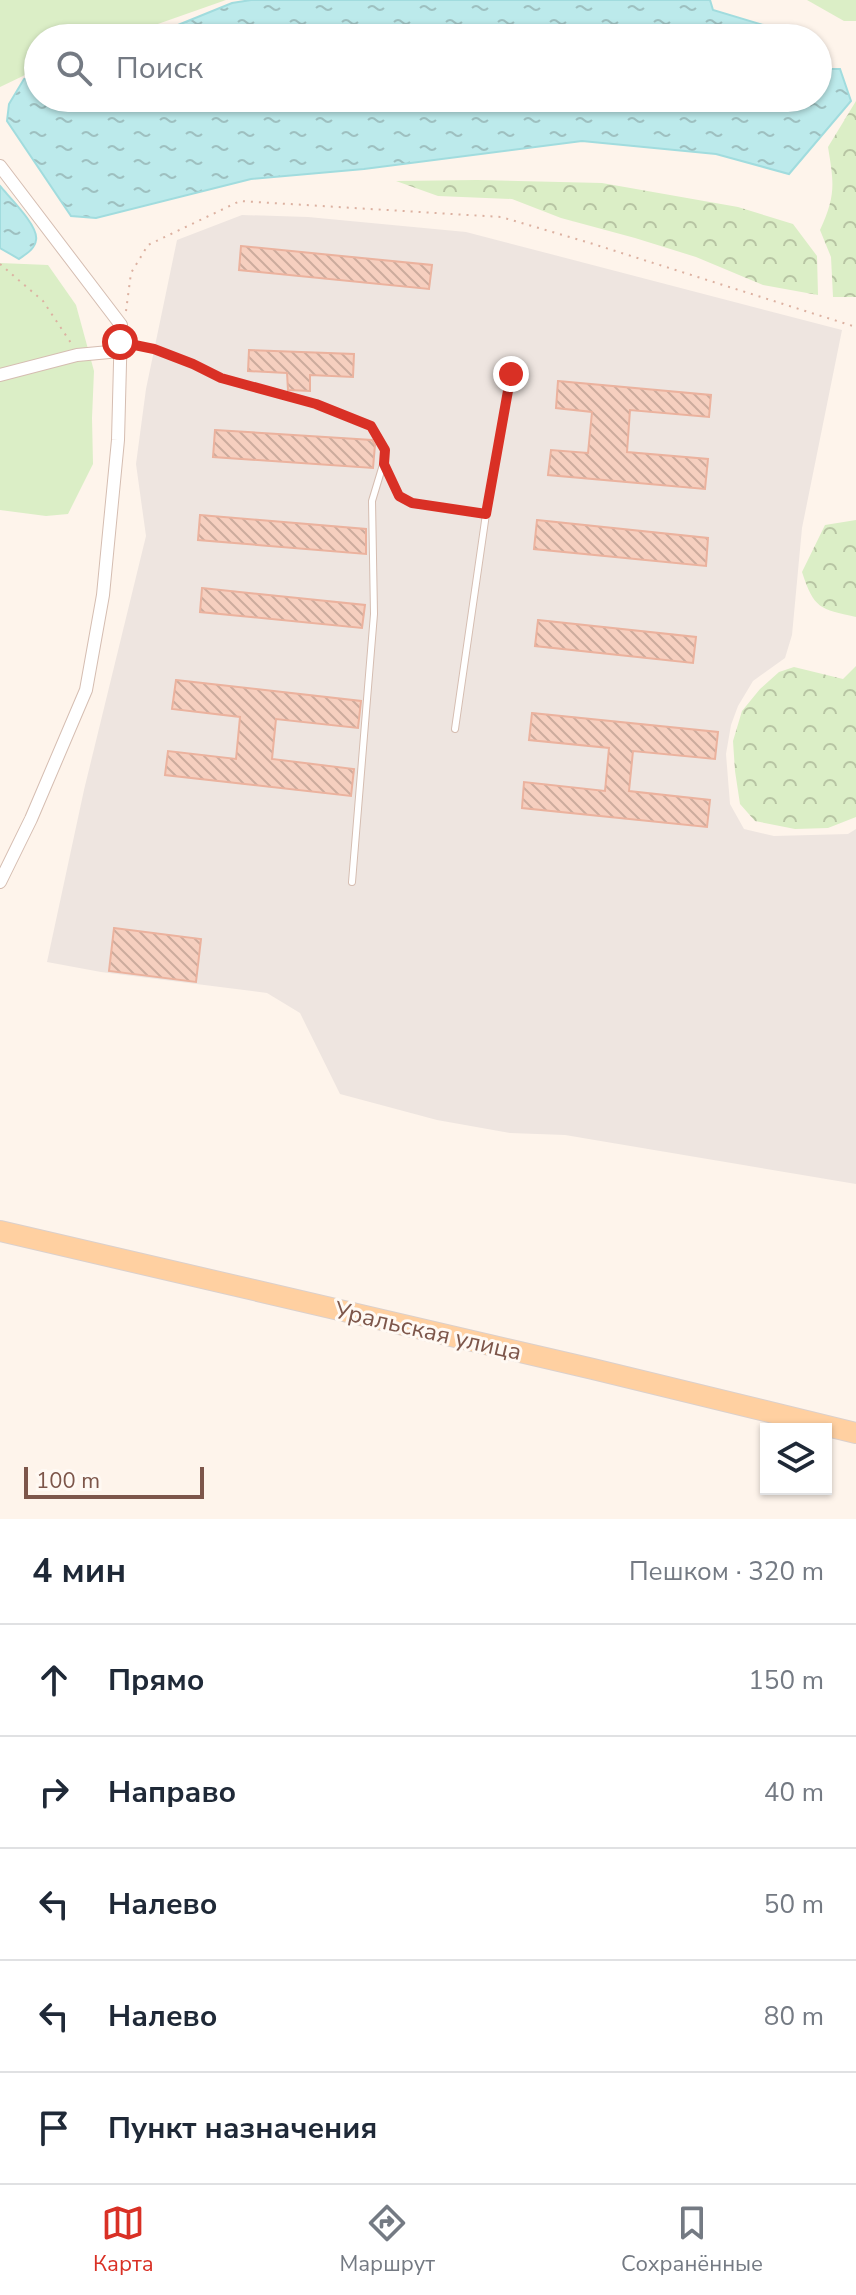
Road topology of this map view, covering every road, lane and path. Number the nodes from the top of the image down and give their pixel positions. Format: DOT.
graph roads {
  1 [pos="0,166"];
  2 [pos="0,264"];
  3 [pos="121,325"];
  4 [pos="856,327"];
  5 [pos="120,347"];
  6 [pos="77,355"];
  7 [pos="511,374"];
  8 [pos="0,375"];
  9 [pos="384,464"];
  10 [pos="486,514"];
  11 [pos="455,729"];
  12 [pos="0,882"];
  13 [pos="352,882"];
  14 [pos="0,1231"];
  15 [pos="856,1433"];
  1 -- 3 [label="street"];
  2 -- 6 [label="path"];
  3 -- 4 [label="path"];
  3 -- 5 [label="street"];
  5 -- 6 [label="street"];
  5 -- 9 [label="lane"];
  5 -- 12 [label="street"];
  6 -- 8 [label="street"];
  7 -- 10 [label="lane"];
  9 -- 10 [label="lane"];
  9 -- 13 [label="lane"];
  10 -- 11 [label="lane"];
  14 -- 15 [label="main road, Уральская улица"];
}
